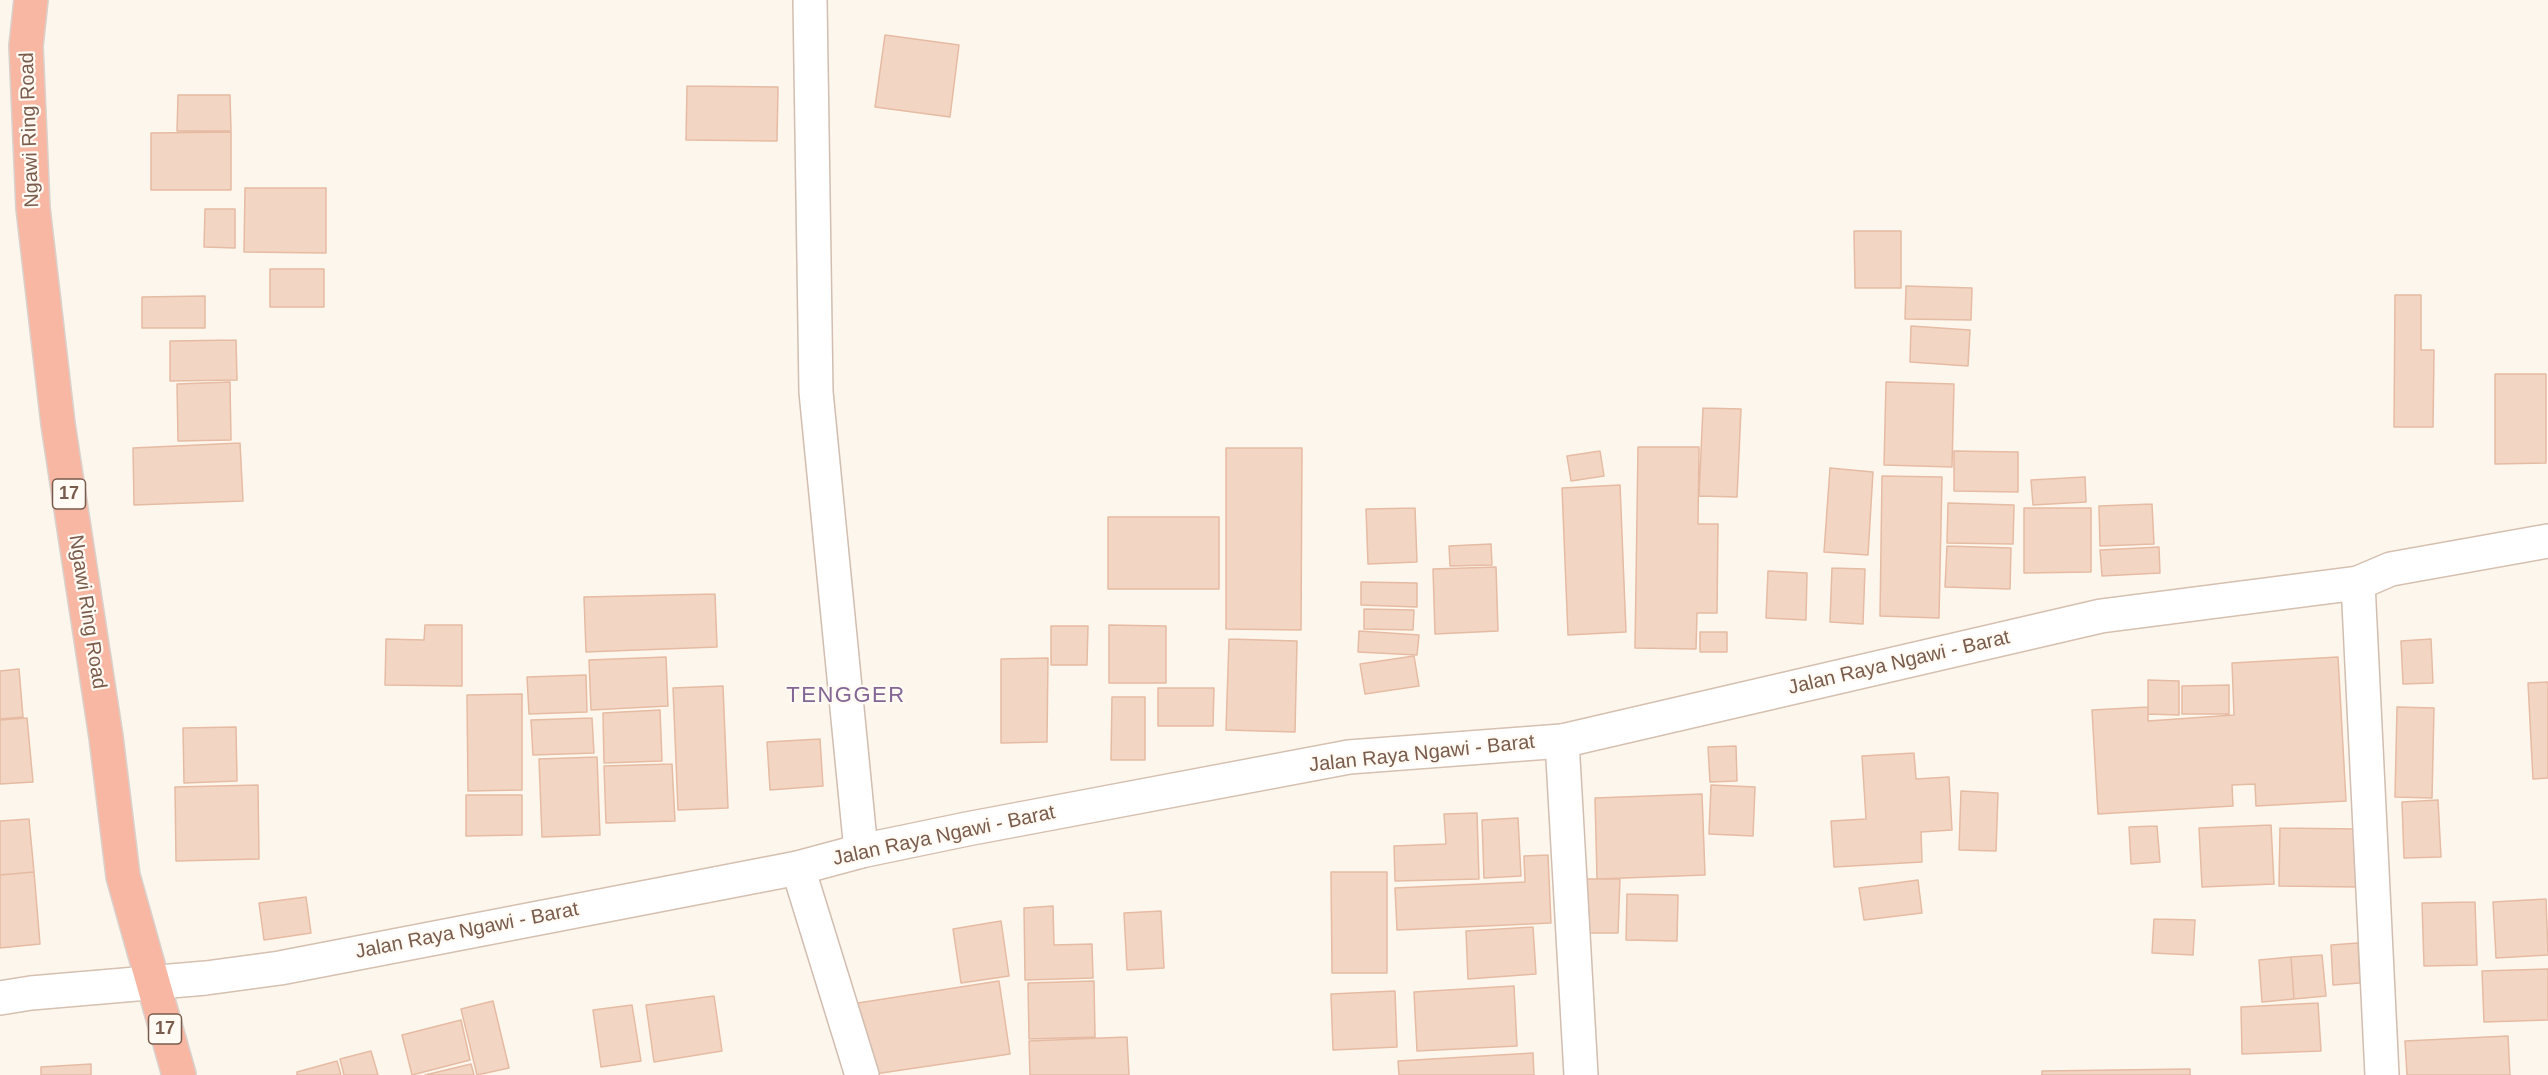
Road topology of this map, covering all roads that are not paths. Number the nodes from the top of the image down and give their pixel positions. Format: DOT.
graph roads {
  1 [pos="32,0"];
  2 [pos="810,0"];
  3 [pos="2548,541"];
  4 [pos="2358,583"];
  5 [pos="1562,741"];
  6 [pos="861,850"];
  7 [pos="798,868"];
  8 [pos="152,982"];
  9 [pos="0,998"];
  10 [pos="179,1075"];
  11 [pos="862,1075"];
  12 [pos="1581,1075"];
  13 [pos="2382,1075"];
  1 -- 8 [label="highway, Ngawi Ring Road / 17"];
  2 -- 6 [label="main road"];
  3 -- 4 [label="main road, Jalan Raya Ngawi - Barat"];
  4 -- 5 [label="main road, Jalan Raya Ngawi - Barat"];
  4 -- 13 [label="main road"];
  5 -- 6 [label="main road, Jalan Raya Ngawi - Barat"];
  5 -- 12 [label="main road"];
  6 -- 7 [label="main road, Jalan Raya Ngawi - Barat"];
  7 -- 8 [label="main road, Jalan Raya Ngawi - Barat"];
  7 -- 11 [label="main road"];
  8 -- 9 [label="main road, Jalan Raya Ngawi - Barat"];
  8 -- 10 [label="highway, Ngawi Ring Road / 17"];
}
